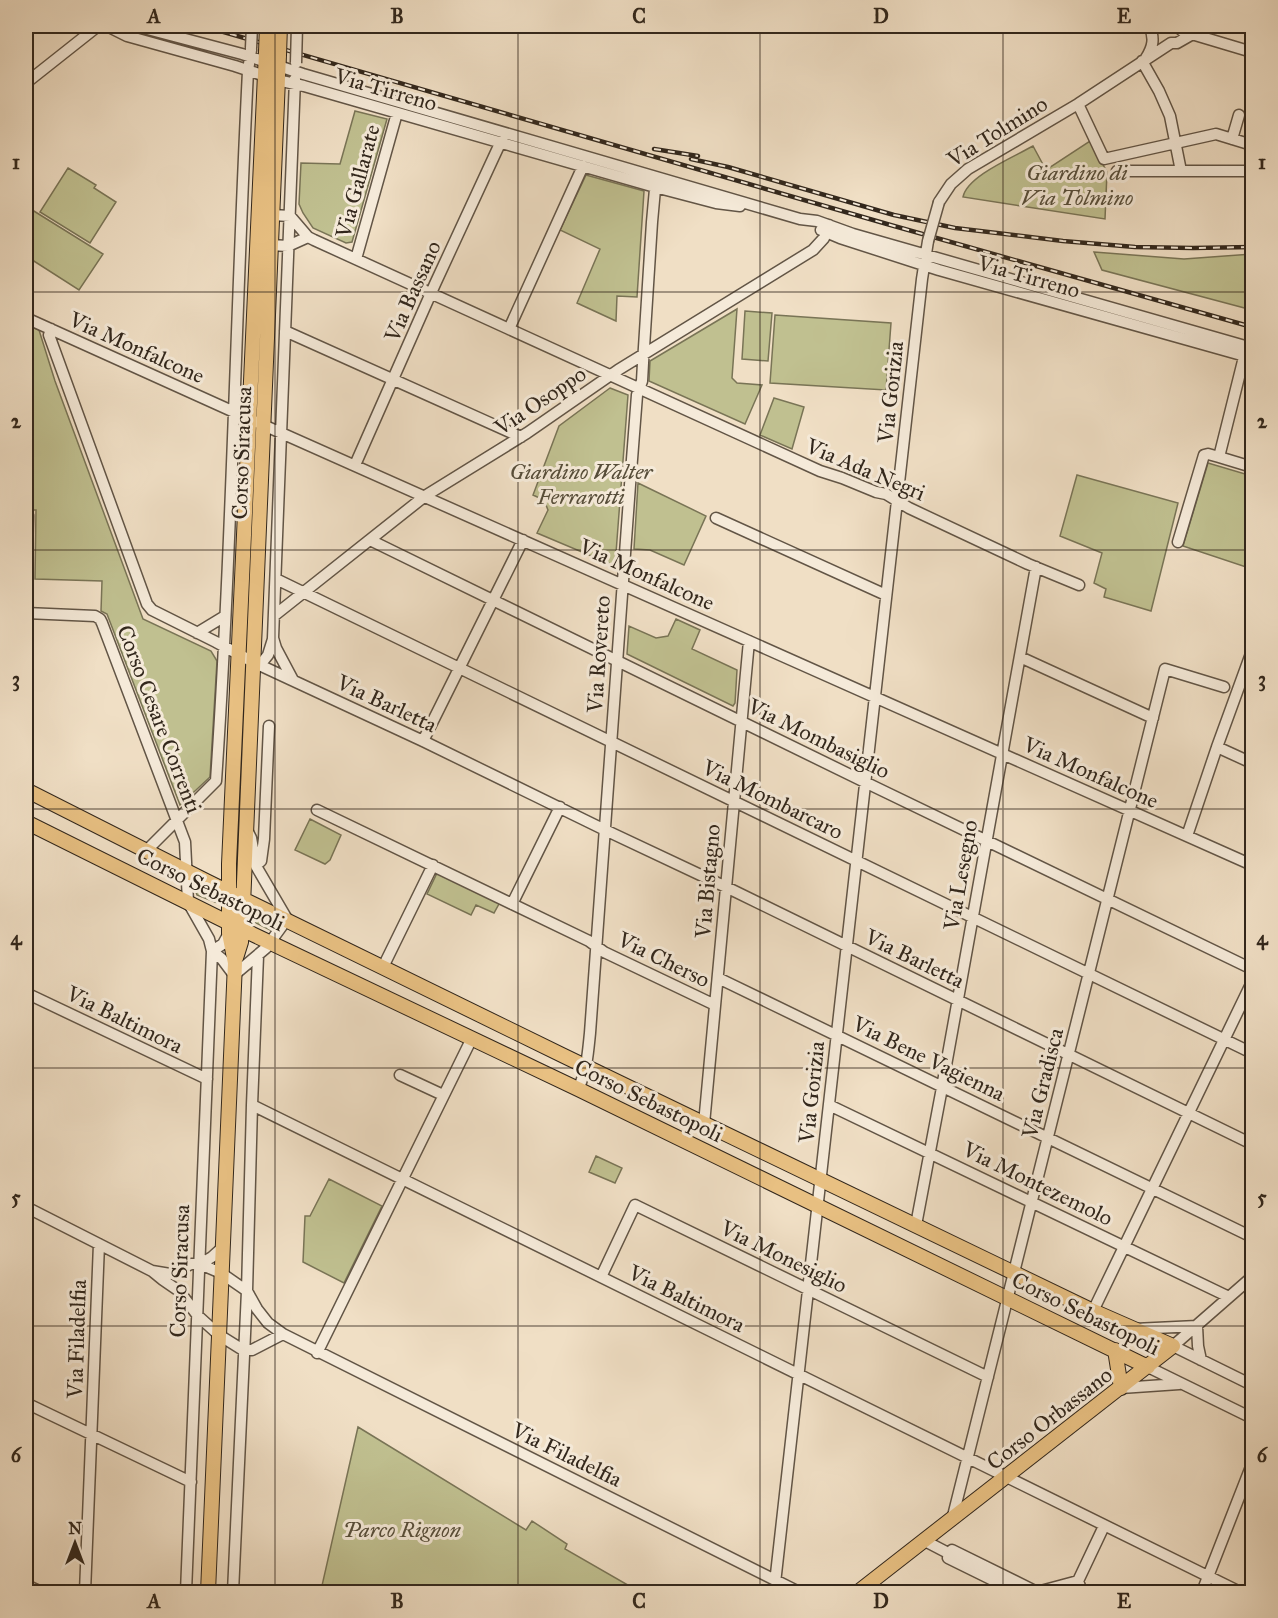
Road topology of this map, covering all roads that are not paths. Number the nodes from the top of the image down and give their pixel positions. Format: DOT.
graph roads {
  1 [pos="98,26"];
  2 [pos="107,26"];
  3 [pos="136,26"];
  4 [pos="252,26"];
  5 [pos="267,26"];
  6 [pos="280,26"];
  7 [pos="297,26"];
  8 [pos="1149,26"];
  9 [pos="1178,26"];
  10 [pos="1207,26"];
  11 [pos="1244,26"];
  12 [pos="1252,28"];
  13 [pos="1193,35"];
  14 [pos="1171,43"];
  15 [pos="250,52"];
  16 [pos="1252,52"];
  17 [pos="1144,60"];
  18 [pos="272,65"];
  19 [pos="295,67"];
  20 [pos="248,71"];
  21 [pos="26,83"];
  22 [pos="295,84"];
  23 [pos="1078,104"];
  24 [pos="397,113"];
  25 [pos="1239,115"];
  26 [pos="503,138"];
  27 [pos="1232,139"];
  28 [pos="1176,143"];
  29 [pos="1252,145"];
  30 [pos="583,166"];
  31 [pos="1117,171"];
  32 [pos="1181,171"];
  33 [pos="1249,171"];
  34 [pos="656,182"];
  35 [pos="242,214"];
  36 [pos="265,214"];
  37 [pos="290,216"];
  38 [pos="828,229"];
  39 [pos="308,237"];
  40 [pos="240,244"];
  41 [pos="264,245"];
  42 [pos="288,246"];
  43 [pos="356,259"];
  44 [pos="924,260"];
  45 [pos="431,294"];
  46 [pos="26,318"];
  47 [pos="51,329"];
  48 [pos="509,329"];
  49 [pos="644,330"];
  50 [pos="285,331"];
  51 [pos="664,342"];
  52 [pos="1249,352"];
  53 [pos="643,355"];
  54 [pos="611,375"];
  55 [pos="394,379"];
  56 [pos="639,387"];
  57 [pos="234,412"];
  58 [pos="256,422"];
  59 [pos="281,433"];
  60 [pos="521,437"];
  61 [pos="1219,457"];
  62 [pos="355,465"];
  63 [pos="1252,467"];
  64 [pos="425,496"];
  65 [pos="897,501"];
  66 [pos="28,516"];
  67 [pos="716,518"];
  68 [pos="370,540"];
  69 [pos="523,540"];
  70 [pos="1178,542"];
  71 [pos="1036,567"];
  72 [pos="276,579"];
  73 [pos="623,585"];
  74 [pos="1079,585"];
  75 [pos="26,590"];
  76 [pos="304,593"];
  77 [pos="886,595"];
  78 [pos="493,600"];
  79 [pos="152,610"];
  80 [pos="26,613"];
  81 [pos="275,615"];
  82 [pos="225,616"];
  83 [pos="197,633"];
  84 [pos="273,638"];
  85 [pos="749,641"];
  86 [pos="224,646"];
  87 [pos="1252,651"];
  88 [pos="239,655"];
  89 [pos="1020,657"];
  90 [pos="617,661"];
  91 [pos="257,664"];
  92 [pos="1250,665"];
  93 [pos="459,668"];
  94 [pos="293,680"];
  95 [pos="1224,687"];
  96 [pos="875,698"];
  97 [pos="1153,718"];
  98 [pos="742,721"];
  99 [pos="269,726"];
  100 [pos="423,741"];
  101 [pos="611,741"];
  102 [pos="1217,747"];
  103 [pos="1002,754"];
  104 [pos="1252,763"];
  105 [pos="865,782"];
  106 [pos="26,790"];
  107 [pos="734,802"];
  108 [pos="560,807"];
  109 [pos="317,810"];
  110 [pos="1130,811"];
  111 [pos="178,820"];
  112 [pos="26,822"];
  113 [pos="246,828"];
  114 [pos="605,830"];
  115 [pos="1187,836"];
  116 [pos="987,840"];
  117 [pos="146,851"];
  118 [pos="856,861"];
  119 [pos="1252,865"];
  120 [pos="256,866"];
  121 [pos="433,866"];
  122 [pos="188,872"];
  123 [pos="726,887"];
  124 [pos="229,892"];
  125 [pos="243,898"];
  126 [pos="1108,898"];
  127 [pos="188,902"];
  128 [pos="512,904"];
  129 [pos="972,918"];
  130 [pos="287,919"];
  131 [pos="233,928"];
  132 [pos="271,942"];
  133 [pos="596,946"];
  134 [pos="847,947"];
  135 [pos="212,951"];
  136 [pos="258,956"];
  137 [pos="383,967"];
  138 [pos="235,969"];
  139 [pos="1252,969"];
  140 [pos="1089,974"];
  141 [pos="718,978"];
  142 [pos="1252,982"];
  143 [pos="26,993"];
  144 [pos="957,1000"];
  145 [pos="715,1005"];
  146 [pos="837,1035"];
  147 [pos="472,1038"];
  148 [pos="1225,1039"];
  149 [pos="1252,1053"];
  150 [pos="1069,1055"];
  151 [pos="586,1066"];
  152 [pos="400,1075"];
  153 [pos="207,1079"];
  154 [pos="942,1086"];
  155 [pos="578,1089"];
  156 [pos="443,1095"];
  157 [pos="252,1105"];
  158 [pos="829,1105"];
  159 [pos="1190,1113"];
  160 [pos="704,1124"];
  161 [pos="1048,1138"];
  162 [pos="1252,1144"];
  163 [pos="930,1152"];
  164 [pos="402,1179"];
  165 [pos="821,1179"];
  166 [pos="1153,1188"];
  167 [pos="1032,1202"];
  168 [pos="818,1206"];
  169 [pos="26,1207"];
  170 [pos="916,1225"];
  171 [pos="1252,1237"];
  172 [pos="99,1244"];
  173 [pos="1125,1246"];
  174 [pos="222,1248"];
  175 [pos="200,1264"];
  176 [pos="152,1271"];
  177 [pos="1015,1272"];
  178 [pos="221,1273"];
  179 [pos="601,1277"];
  180 [pos="1252,1277"];
  181 [pos="808,1290"];
  182 [pos="247,1291"];
  183 [pos="1229,1297"];
  184 [pos="1009,1298"];
  185 [pos="1093,1311"];
  186 [pos="198,1316"];
  187 [pos="1197,1326"];
  188 [pos="1134,1329"];
  189 [pos="219,1335"];
  190 [pos="283,1335"];
  191 [pos="1173,1346"];
  192 [pos="243,1350"];
  193 [pos="1115,1350"];
  194 [pos="317,1353"];
  195 [pos="1201,1360"];
  196 [pos="1148,1367"];
  197 [pos="799,1375"];
  198 [pos="988,1377"];
  199 [pos="1182,1384"];
  200 [pos="1252,1385"];
  201 [pos="1121,1389"];
  202 [pos="26,1403"];
  203 [pos="1252,1418"];
  204 [pos="92,1436"];
  205 [pos="967,1458"];
  206 [pos="1252,1464"];
  207 [pos="1006,1478"];
  208 [pos="191,1482"];
  209 [pos="952,1520"];
  210 [pos="1104,1526"];
  211 [pos="925,1541"];
  212 [pos="950,1554"];
  213 [pos="1208,1577"];
  214 [pos="776,1581"];
  215 [pos="1078,1581"];
  216 [pos="26,1585"];
  217 [pos="1037,1592"];
  218 [pos="41,1593"];
  219 [pos="85,1593"];
  220 [pos="186,1593"];
  221 [pos="208,1593"];
  222 [pos="232,1593"];
  223 [pos="774,1593"];
  224 [pos="799,1593"];
  225 [pos="858,1593"];
  226 [pos="1017,1593"];
  227 [pos="1082,1593"];
  228 [pos="1202,1593"];
  229 [pos="1239,1593"];
  1 -- 21 [label="street"];
  2 -- 20 [label="street, Via Tirreno"];
  3 -- 15 [label="street, Via Tirreno"];
  4 -- 15 [label="street, Corso Siracusa, bridge"];
  5 -- 18 [label="main road, bridge"];
  6 -- 18 [label="main road, bridge"];
  7 -- 19 [label="street, Corso Siracusa, bridge"];
  8 -- 17 [label="street"];
  9 -- 13 [label="street"];
  9 -- 14 [label="street"];
  10 -- 13 [label="street, Via Tolmino"];
  11 -- 12 [label="street"];
  13 -- 14 [label="street, Via Tolmino"];
  13 -- 16 [label="street"];
  14 -- 17 [label="street, Via Tolmino"];
  15 -- 18 [label="street, Via Tirreno"];
  15 -- 20 [label="street, Corso Siracusa"];
  17 -- 23 [label="street, Via Tolmino"];
  17 -- 28 [label="street"];
  18 -- 19 [label="street, Via Tirreno"];
  18 -- 20 [label="street, Via Tirreno"];
  18 -- 22 [label="street, Via Tirreno"];
  18 -- 36 [label="main road, Corso Siracusa"];
  19 -- 22 [label="street, Corso Siracusa"];
  19 -- 26 [label="street, Via Tirreno"];
  20 -- 35 [label="street, Corso Siracusa"];
  22 -- 24 [label="street, Via Tirreno"];
  22 -- 37 [label="street, Corso Siracusa"];
  23 -- 28 [label="street, Via Tolmino"];
  23 -- 44 [label="street, Via Tolmino, bridge"];
  24 -- 26 [label="street, Via Tirreno"];
  24 -- 43 [label="street, Via Gallarate"];
  25 -- 27 [label="street"];
  26 -- 30 [label="street, Via Tirreno"];
  26 -- 34 [label="street, Via Tirreno"];
  26 -- 45 [label="street, Via Bassano"];
  27 -- 28 [label="street"];
  27 -- 29 [label="street"];
  28 -- 32 [label="street"];
  30 -- 34 [label="street, Via Tirreno"];
  30 -- 48 [label="street"];
  31 -- 32 [label="street"];
  32 -- 33 [label="street"];
  34 -- 38 [label="street, Via Tirreno"];
  34 -- 49 [label="street, Via Rovereto"];
  35 -- 36 [label="street"];
  35 -- 40 [label="street, Corso Siracusa"];
  36 -- 37 [label="street"];
  36 -- 41 [label="main road, Corso Siracusa"];
  37 -- 39 [label="street"];
  37 -- 42 [label="street, Corso Siracusa"];
  38 -- 44 [label="street, Via Tirreno"];
  38 -- 51 [label="street, Via Osoppo"];
  39 -- 42 [label="street"];
  39 -- 43 [label="street, Via Ada Negri"];
  40 -- 41 [label="street"];
  40 -- 57 [label="street, Corso Siracusa"];
  41 -- 42 [label="street"];
  41 -- 58 [label="main road, Corso Siracusa"];
  42 -- 50 [label="street, Corso Siracusa"];
  43 -- 45 [label="street, Via Ada Negri"];
  44 -- 52 [label="street, Via Tirreno"];
  44 -- 65 [label="street, Via Gorizia"];
  45 -- 48 [label="street, Via Ada Negri"];
  45 -- 55 [label="street, Via Bassano"];
  46 -- 47 [label="street, Via Monfalcone"];
  47 -- 57 [label="street, Via Monfalcone"];
  47 -- 79 [label="street, Corso Cesare Correnti"];
  48 -- 54 [label="street, Via Ada Negri"];
  49 -- 51 [label="street"];
  49 -- 53 [label="street, Via Rovereto"];
  50 -- 55 [label="street"];
  50 -- 59 [label="street, Corso Siracusa"];
  51 -- 53 [label="street, Via Osoppo"];
  52 -- 61 [label="street"];
  53 -- 54 [label="street, Via Osoppo"];
  53 -- 56 [label="street, Via Rovereto"];
  54 -- 56 [label="street, Via Ada Negri"];
  54 -- 60 [label="street, Via Osoppo"];
  55 -- 60 [label="street"];
  55 -- 62 [label="street, Via Bassano"];
  56 -- 65 [label="street, Via Ada Negri"];
  56 -- 73 [label="street, Via Rovereto"];
  57 -- 58 [label="street, Via Monfalcone"];
  57 -- 82 [label="street, Corso Siracusa"];
  58 -- 59 [label="street, Via Monfalcone"];
  58 -- 88 [label="main road, Corso Siracusa"];
  58 -- 91 [label="main road, Corso Siracusa"];
  59 -- 62 [label="street, Via Monfalcone"];
  59 -- 72 [label="street, Corso Siracusa"];
  60 -- 64 [label="street, Via Osoppo"];
  61 -- 63 [label="street"];
  61 -- 70 [label="street"];
  62 -- 64 [label="street, Via Monfalcone"];
  64 -- 68 [label="street, Via Osoppo"];
  64 -- 69 [label="street, Via Monfalcone"];
  65 -- 71 [label="street, Via Ada Negri"];
  65 -- 77 [label="street, Via Gorizia"];
  66 -- 75 [label="street"];
  67 -- 77 [label="street"];
  68 -- 76 [label="street, Via Osoppo"];
  68 -- 78 [label="street, Via Mombasiglio"];
  69 -- 73 [label="street, Via Monfalcone"];
  69 -- 78 [label="street"];
  71 -- 74 [label="street, Via Ada Negri"];
  71 -- 89 [label="street, Via Lesegno"];
  72 -- 76 [label="street, Via Mombarcaro"];
  72 -- 81 [label="street, Corso Siracusa"];
  73 -- 85 [label="street, Via Monfalcone"];
  73 -- 90 [label="street, Via Rovereto"];
  76 -- 81 [label="street, Via Osoppo"];
  76 -- 93 [label="street, Via Mombarcaro"];
  77 -- 96 [label="street, Via Gorizia"];
  78 -- 90 [label="street, Via Mombasiglio"];
  78 -- 93 [label="street"];
  79 -- 83 [label="street, Via Barletta"];
  80 -- 111 [label="street, Corso Cesare Correnti"];
  81 -- 84 [label="street, Corso Siracusa"];
  82 -- 83 [label="street"];
  82 -- 86 [label="street, Corso Siracusa"];
  83 -- 86 [label="street, Via Barletta"];
  84 -- 91 [label="street, Corso Siracusa"];
  84 -- 94 [label="street, Corso Siracusa"];
  85 -- 96 [label="street, Via Monfalcone"];
  85 -- 98 [label="street, Via Bistagno"];
  86 -- 88 [label="street, Via Barletta"];
  86 -- 111 [label="street, Corso Siracusa"];
  87 -- 92 [label="street"];
  88 -- 91 [label="street, Via Barletta"];
  88 -- 124 [label="main road, Corso Siracusa"];
  89 -- 97 [label="street"];
  89 -- 103 [label="street, Via Lesegno"];
  90 -- 98 [label="street, Via Mombasiglio"];
  90 -- 101 [label="street, Via Rovereto"];
  91 -- 94 [label="street, Via Barletta"];
  91 -- 113 [label="main road, Corso Siracusa"];
  92 -- 102 [label="street"];
  93 -- 100 [label="street"];
  93 -- 101 [label="street, Via Mombarcaro"];
  94 -- 100 [label="street, Via Barletta"];
  95 -- 97 [label="street, Via Gradisca"];
  96 -- 103 [label="street, Via Monfalcone"];
  96 -- 105 [label="street, Via Gorizia"];
  97 -- 110 [label="street, Via Gradisca"];
  98 -- 105 [label="street, Via Mombasiglio"];
  98 -- 107 [label="street, Via Bistagno"];
  99 -- 120 [label="street"];
  100 -- 108 [label="street, Via Barletta"];
  101 -- 107 [label="street, Via Mombarcaro"];
  101 -- 114 [label="street, Via Rovereto"];
  102 -- 104 [label="street"];
  102 -- 115 [label="street"];
  103 -- 110 [label="street, Via Monfalcone"];
  103 -- 116 [label="street, Via Lesegno"];
  105 -- 116 [label="street, Via Mombasiglio"];
  105 -- 118 [label="street, Via Gorizia"];
  106 -- 117 [label="main road, Corso Sebastopoli"];
  107 -- 118 [label="street, Via Mombarcaro"];
  107 -- 123 [label="street, Via Bistagno"];
  108 -- 114 [label="street, Via Barletta"];
  108 -- 128 [label="street"];
  109 -- 121 [label="street"];
  110 -- 115 [label="street, Via Monfalcone"];
  110 -- 126 [label="street, Via Gradisca"];
  111 -- 117 [label="street, Corso Siracusa"];
  111 -- 122 [label="street, Corso Cesare Correnti"];
  112 -- 127 [label="main road, Corso Sebastopoli"];
  113 -- 120 [label="street, Corso Siracusa"];
  113 -- 125 [label="main road, Corso Siracusa"];
  114 -- 123 [label="street, Via Barletta"];
  114 -- 133 [label="street, Via Rovereto"];
  115 -- 119 [label="street, Via Monfalcone"];
  116 -- 126 [label="street, Via Mombasiglio"];
  116 -- 129 [label="street, Via Lesegno"];
  117 -- 122 [label="main road, Corso Sebastopoli"];
  118 -- 129 [label="street, Via Mombarcaro"];
  118 -- 134 [label="street, Via Gorizia"];
  120 -- 130 [label="street, Corso Siracusa"];
  121 -- 128 [label="street"];
  121 -- 137 [label="street"];
  122 -- 124 [label="main road, Corso Sebastopoli"];
  122 -- 127 [label="street, Corso Siracusa"];
  123 -- 134 [label="street, Via Barletta"];
  123 -- 141 [label="street, Via Bistagno"];
  124 -- 125 [label="main road, Corso Sebastopoli"];
  124 -- 131 [label="main road, Corso Siracusa"];
  125 -- 130 [label="main road, Corso Sebastopoli"];
  125 -- 131 [label="main road, Corso Siracusa"];
  126 -- 139 [label="street, Via Mombasiglio"];
  126 -- 140 [label="street, Via Gradisca"];
  127 -- 131 [label="main road, Corso Sebastopoli"];
  127 -- 135 [label="street, Corso Siracusa"];
  128 -- 133 [label="street"];
  129 -- 140 [label="street, Via Mombarcaro"];
  129 -- 144 [label="street, Via Lesegno"];
  130 -- 132 [label="street"];
  130 -- 137 [label="main road, Corso Sebastopoli"];
  131 -- 132 [label="main road, Corso Sebastopoli"];
  131 -- 135 [label="street"];
  131 -- 138 [label="main road, Corso Siracusa"];
  132 -- 136 [label="street"];
  132 -- 147 [label="main road, Corso Sebastopoli"];
  133 -- 145 [label="street, Via Cherso"];
  133 -- 151 [label="street, Via Rovereto"];
  134 -- 144 [label="street, Via Barletta"];
  134 -- 146 [label="street, Via Gorizia"];
  135 -- 138 [label="street, Corso Siracusa"];
  135 -- 153 [label="street, Corso Siracusa"];
  136 -- 138 [label="street"];
  136 -- 157 [label="street"];
  137 -- 151 [label="main road, Corso Sebastopoli"];
  138 -- 174 [label="main road, Corso Siracusa"];
  140 -- 148 [label="street, Via Mombarcaro"];
  140 -- 150 [label="street, Via Gradisca"];
  141 -- 145 [label="street, Via Bistagno"];
  141 -- 146 [label="street, Via Bene Vagienna"];
  142 -- 148 [label="street"];
  143 -- 153 [label="street, Via Baltimora"];
  144 -- 150 [label="street, Via Barletta"];
  144 -- 154 [label="street, Via Lesegno"];
  145 -- 160 [label="street, Via Bistagno"];
  146 -- 154 [label="street, Via Bene Vagienna"];
  146 -- 158 [label="street, Via Gorizia"];
  147 -- 155 [label="main road, Corso Sebastopoli"];
  147 -- 156 [label="street"];
  148 -- 149 [label="street, Via Mombarcaro"];
  148 -- 159 [label="street"];
  150 -- 159 [label="street, Via Barletta"];
  150 -- 161 [label="street, Via Gradisca"];
  151 -- 155 [label="street, Via Rovereto"];
  151 -- 160 [label="main road, Corso Sebastopoli"];
  152 -- 156 [label="street"];
  153 -- 175 [label="street, Corso Siracusa"];
  154 -- 161 [label="street, Via Bene Vagienna"];
  154 -- 163 [label="street, Via Lesegno"];
  155 -- 168 [label="main road, Corso Sebastopoli"];
  156 -- 164 [label="street"];
  157 -- 164 [label="street, Via Baltimora"];
  157 -- 182 [label="street"];
  158 -- 163 [label="street, Via Montezemolo"];
  158 -- 165 [label="street, Via Gorizia"];
  159 -- 162 [label="street, Via Barletta"];
  159 -- 166 [label="street"];
  160 -- 165 [label="main road, Corso Sebastopoli"];
  161 -- 166 [label="street, Via Bene Vagienna"];
  161 -- 167 [label="street, Via Gradisca"];
  163 -- 167 [label="street, Via Montezemolo"];
  163 -- 170 [label="street, Via Lesegno"];
  164 -- 179 [label="street, Via Baltimora"];
  164 -- 194 [label="street"];
  165 -- 168 [label="street, Via Gorizia"];
  165 -- 170 [label="main road, Corso Sebastopoli"];
  166 -- 171 [label="street, Via Bene Vagienna"];
  166 -- 173 [label="street"];
  167 -- 173 [label="street, Via Montezemolo"];
  167 -- 177 [label="street, Via Gradisca"];
  168 -- 181 [label="street, Via Gorizia"];
  168 -- 184 [label="main road, Corso Sebastopoli"];
  169 -- 172 [label="street"];
  170 -- 177 [label="main road, Corso Sebastopoli"];
  172 -- 176 [label="street"];
  172 -- 204 [label="street, Via Filadelfia"];
  173 -- 183 [label="street, Via Montezemolo"];
  173 -- 185 [label="street"];
  174 -- 175 [label="street"];
  174 -- 178 [label="main road, Corso Siracusa"];
  175 -- 176 [label="street"];
  175 -- 178 [label="street, Via Filadelfia"];
  175 -- 186 [label="street, Corso Siracusa"];
  176 -- 186 [label="street"];
  177 -- 184 [label="street, Via Gradisca"];
  177 -- 185 [label="main road, Corso Sebastopoli"];
  178 -- 182 [label="street, Via Filadelfia"];
  178 -- 189 [label="main road, Corso Siracusa"];
  179 -- 181 [label="street, Via Monesiglio"];
  179 -- 197 [label="street, Via Baltimora"];
  180 -- 183 [label="street, Corso Orbassano"];
  181 -- 197 [label="street, Via Gorizia"];
  181 -- 198 [label="street, Via Monesiglio"];
  182 -- 190 [label="street, Via Filadelfia"];
  182 -- 192 [label="street"];
  183 -- 187 [label="street, Corso Orbassano"];
  184 -- 193 [label="main road, Corso Sebastopoli"];
  184 -- 198 [label="street, Via Gradisca"];
  185 -- 188 [label="main road, Corso Sebastopoli"];
  186 -- 189 [label="street"];
  186 -- 208 [label="street, Corso Siracusa"];
  187 -- 188 [label="street"];
  187 -- 191 [label="street, Corso Orbassano"];
  187 -- 195 [label="street"];
  188 -- 191 [label="main road, Corso Sebastopoli"];
  189 -- 192 [label="street"];
  189 -- 221 [label="main road, Corso Siracusa"];
  190 -- 192 [label="street"];
  190 -- 194 [label="street, Via Filadelfia"];
  191 -- 195 [label="street, Corso Sebastopoli"];
  191 -- 196 [label="main road, Corso Orbassano"];
  192 -- 222 [label="street"];
  193 -- 196 [label="main road, Corso Sebastopoli"];
  193 -- 201 [label="main road"];
  194 -- 214 [label="street, Via Filadelfia"];
  195 -- 200 [label="street, Corso Sebastopoli"];
  196 -- 199 [label="street, Corso Sebastopoli"];
  196 -- 201 [label="main road, Corso Orbassano"];
  197 -- 205 [label="street, Via Baltimora"];
  197 -- 214 [label="street, Via Gorizia"];
  198 -- 205 [label="street, Via Gradisca"];
  199 -- 201 [label="street"];
  199 -- 203 [label="street, Corso Sebastopoli"];
  201 -- 207 [label="main road, Corso Orbassano"];
  202 -- 204 [label="street"];
  204 -- 208 [label="street"];
  204 -- 219 [label="street, Via Filadelfia"];
  205 -- 207 [label="street, Via Baltimora"];
  205 -- 209 [label="street, Corso Orbassano"];
  206 -- 213 [label="street"];
  207 -- 209 [label="main road, Corso Orbassano"];
  207 -- 210 [label="street, Via Baltimora"];
  208 -- 220 [label="street, Corso Siracusa"];
  209 -- 211 [label="main road, Corso Orbassano"];
  210 -- 213 [label="street, Via Baltimora"];
  210 -- 215 [label="street"];
  211 -- 212 [label="street"];
  211 -- 225 [label="main road, Corso Orbassano"];
  212 -- 217 [label="street"];
  212 -- 226 [label="street"];
  213 -- 228 [label="street"];
  213 -- 229 [label="street, Via Baltimora"];
  214 -- 223 [label="street, Via Gorizia"];
  214 -- 224 [label="street, Via Filadelfia"];
  215 -- 217 [label="street"];
  215 -- 227 [label="street"];
  216 -- 218 [label="street"];
}
